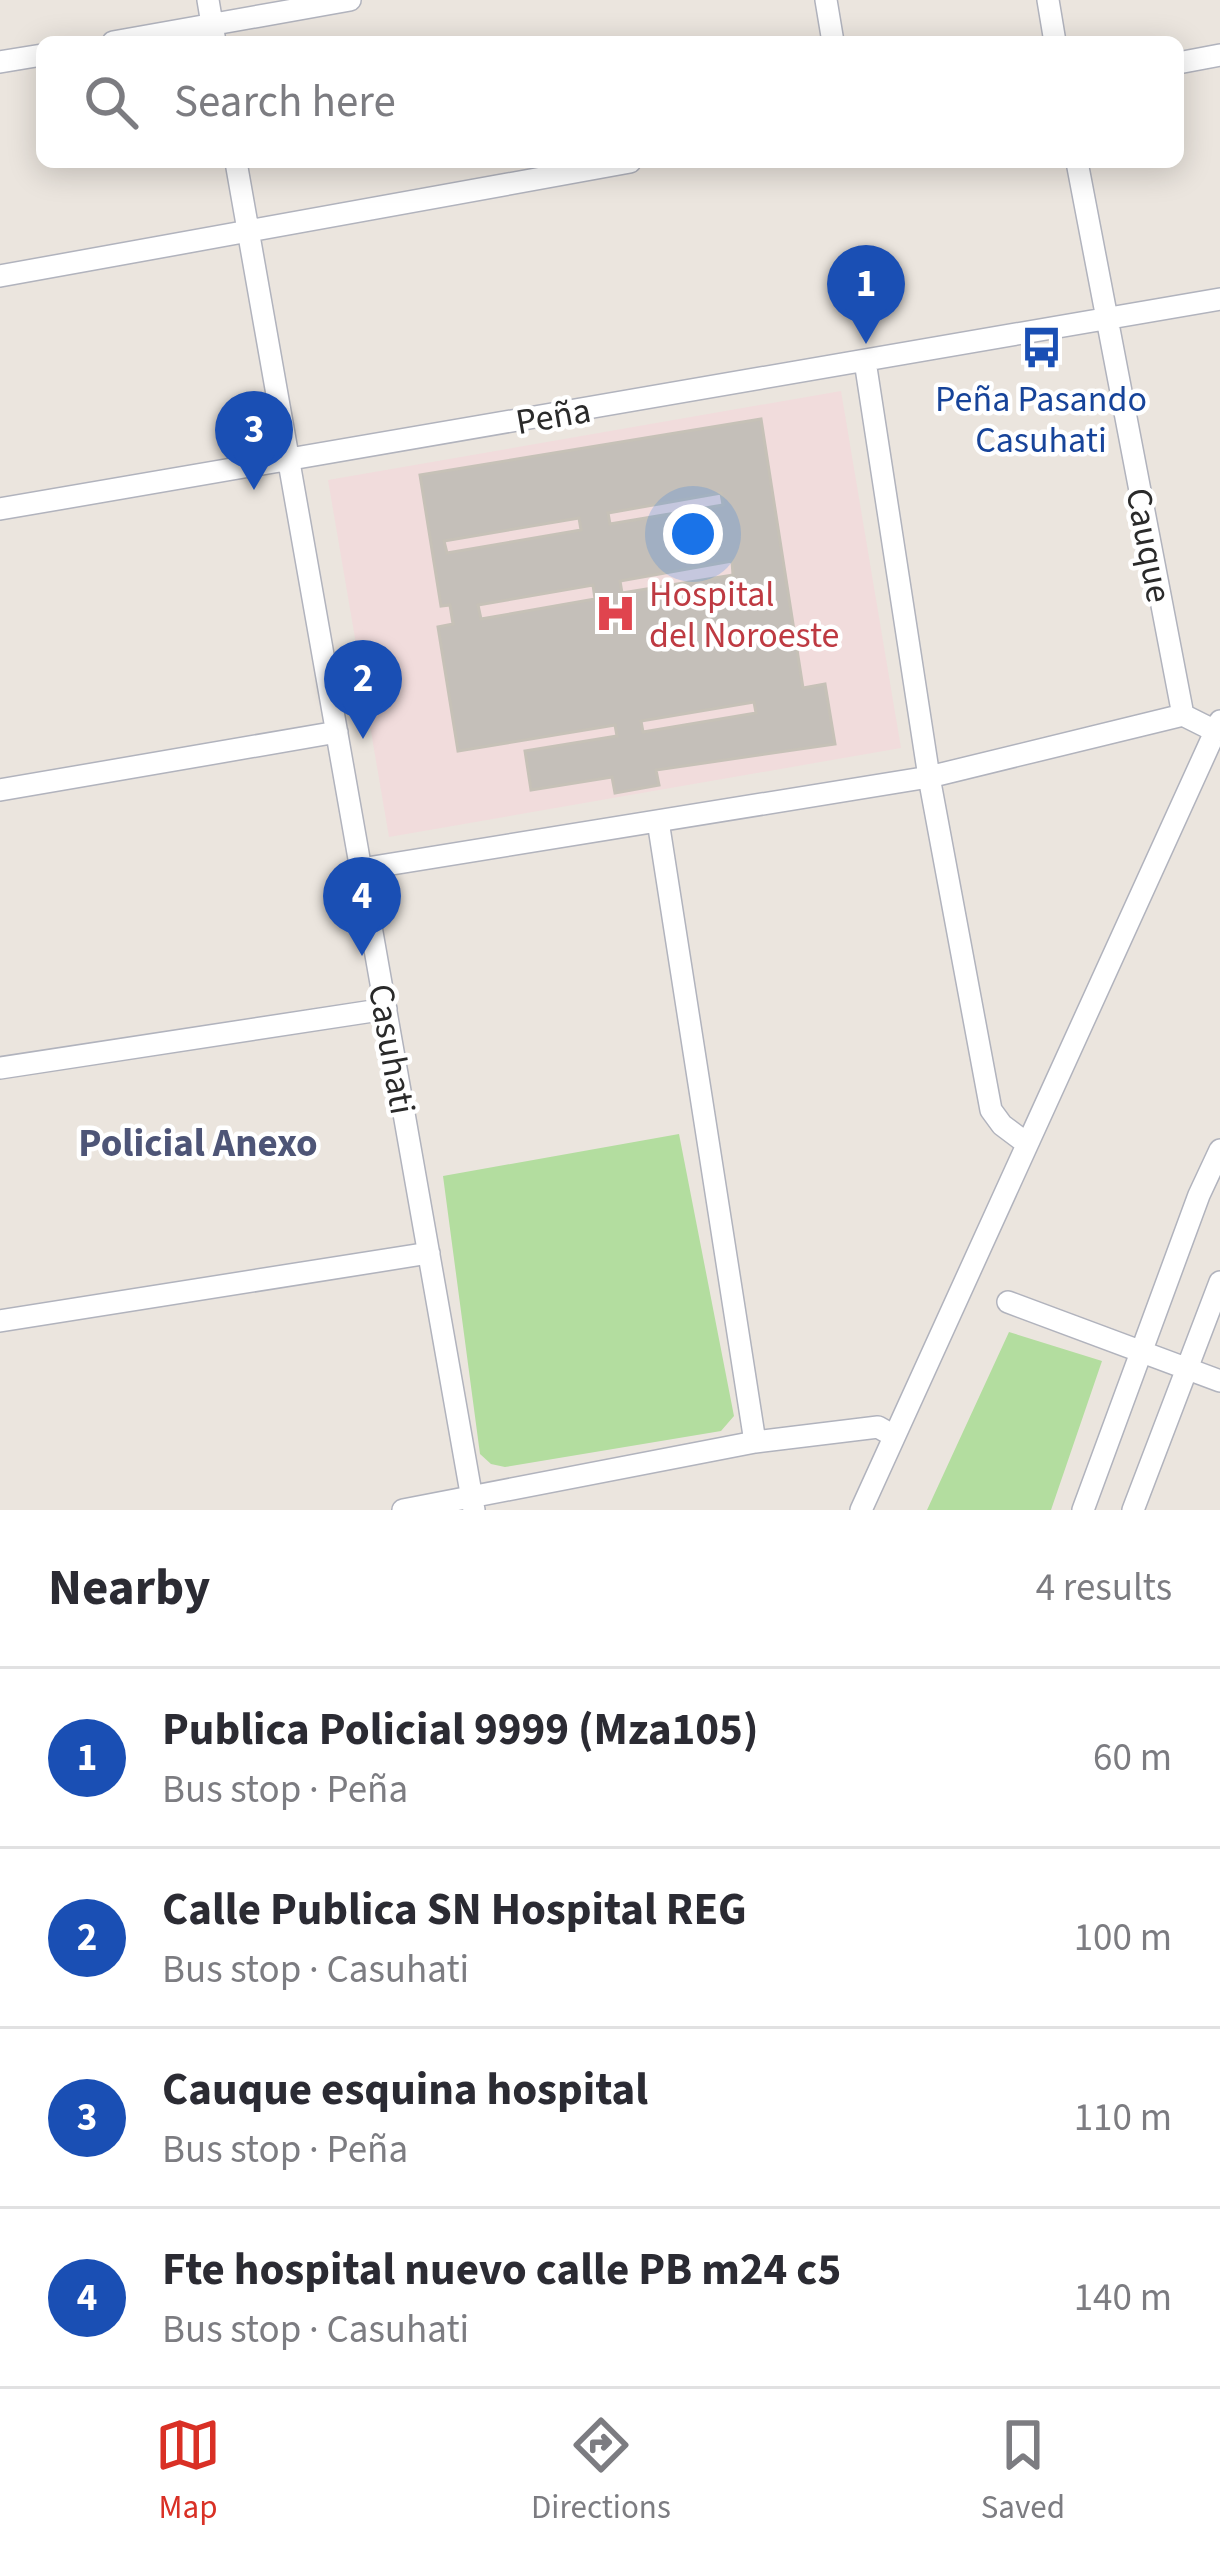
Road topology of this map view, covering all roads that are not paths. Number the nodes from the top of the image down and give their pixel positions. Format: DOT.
graph roads {
  1 [pos="208,0"];
  2 [pos="350,0"];
  3 [pos="826,0"];
  4 [pos="1048,0"];
  5 [pos="214,33"];
  6 [pos="180,36"];
  7 [pos="832,36"];
  8 [pos="1054,36"];
  9 [pos="1220,55"];
  10 [pos="36,56"];
  11 [pos="1184,61"];
  12 [pos="0,62"];
  13 [pos="237,168"];
  14 [pos="597,168"];
  15 [pos="1078,168"];
  16 [pos="248,231"];
  17 [pos="0,276"];
  18 [pos="1220,299"];
  19 [pos="1106,320"];
  20 [pos="865,362"];
  21 [pos="289,460"];
  22 [pos="0,509"];
  23 [pos="1184,715"];
  24 [pos="1218,726"];
  25 [pos="337,732"];
  26 [pos="928,777"];
  27 [pos="0,790"];
  28 [pos="658,821"];
  29 [pos="361,868"];
  30 [pos="386,1009"];
  31 [pos="0,1068"];
  32 [pos="1026,1143"];
  33 [pos="1220,1150"];
  34 [pos="429,1253"];
  35 [pos="1220,1282"];
  36 [pos="1008,1302"];
  37 [pos="0,1321"];
  38 [pos="1140,1352"];
  39 [pos="1184,1369"];
  40 [pos="1220,1382"];
  41 [pos="894,1436"];
  42 [pos="755,1442"];
  43 [pos="473,1504"];
  44 [pos="404,1510"];
  45 [pos="861,1510"];
  46 [pos="1083,1510"];
  47 [pos="1133,1510"];
  1 -- 5 [label="street"];
  2 -- 5 [label="street"];
  3 -- 7 [label="street"];
  4 -- 8 [label="street"];
  5 -- 6 [label="street"];
  9 -- 11 [label="street"];
  10 -- 12 [label="street"];
  13 -- 16 [label="street, Casuhati"];
  14 -- 16 [label="street"];
  15 -- 19 [label="street, Cauque"];
  16 -- 17 [label="street"];
  16 -- 21 [label="street, Casuhati"];
  18 -- 19 [label="street, Peña"];
  19 -- 20 [label="street, Peña"];
  19 -- 23 [label="street, Cauque"];
  20 -- 21 [label="street, Peña"];
  20 -- 26 [label="street"];
  21 -- 22 [label="street, Peña"];
  21 -- 25 [label="street, Casuhati"];
  23 -- 24 [label="street"];
  23 -- 26 [label="street"];
  24 -- 32 [label="street"];
  25 -- 27 [label="street"];
  25 -- 29 [label="street, Casuhati"];
  26 -- 28 [label="street"];
  26 -- 32 [label="street"];
  28 -- 29 [label="street"];
  28 -- 42 [label="street"];
  29 -- 30 [label="street, Casuhati"];
  30 -- 31 [label="street"];
  30 -- 34 [label="street, Casuhati"];
  32 -- 41 [label="street"];
  33 -- 38 [label="street"];
  34 -- 37 [label="street"];
  34 -- 43 [label="street, Casuhati"];
  35 -- 39 [label="street"];
  36 -- 38 [label="street"];
  38 -- 39 [label="street"];
  38 -- 46 [label="street"];
  39 -- 40 [label="street"];
  39 -- 47 [label="street"];
  41 -- 42 [label="street"];
  41 -- 45 [label="street"];
  42 -- 43 [label="street"];
  43 -- 44 [label="street"];
}
